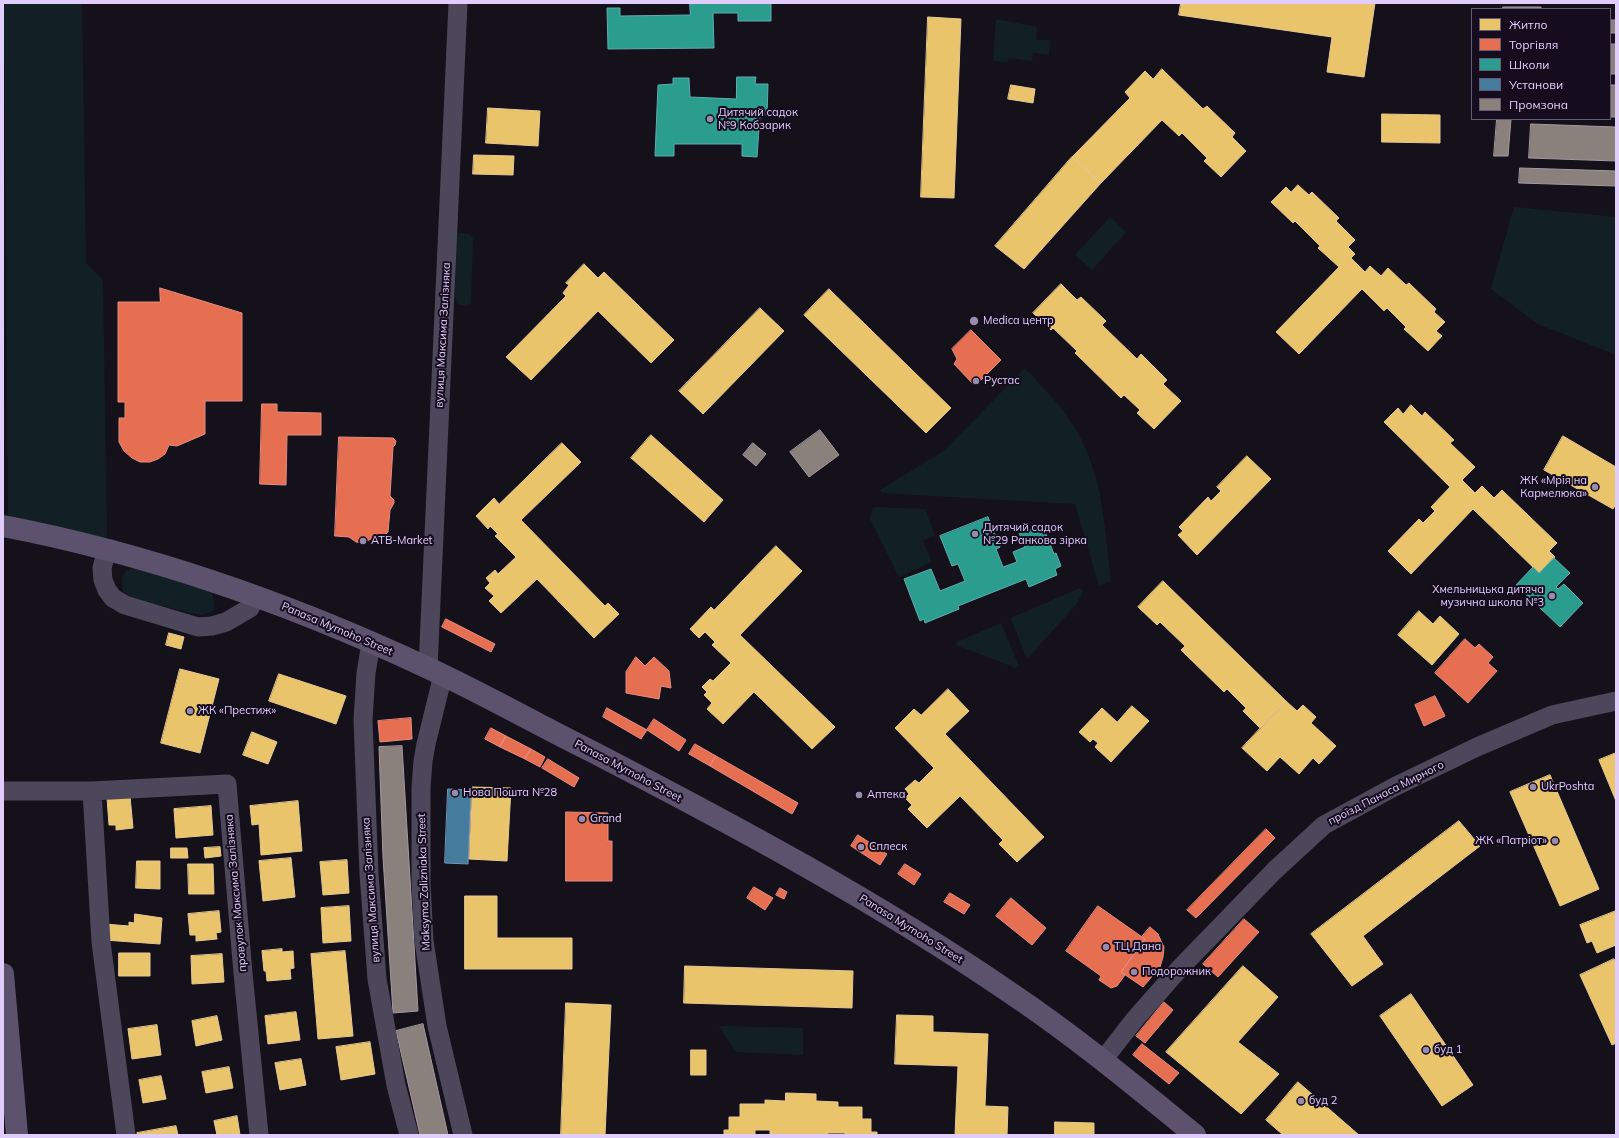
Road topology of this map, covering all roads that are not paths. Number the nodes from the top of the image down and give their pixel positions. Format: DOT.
graph roads {
  1 [pos="458,3"];
  2 [pos="3,526"];
  3 [pos="110,549"];
  4 [pos="256,596"];
  5 [pos="371,643"];
  6 [pos="436,672"];
  7 [pos="1616,701"];
  8 [pos="3,791"];
  9 [pos="92,791"];
  10 [pos="3,974"];
  11 [pos="1103,1060"];
  12 [pos="17,1135"];
  13 [pos="126,1135"];
  14 [pos="259,1135"];
  15 [pos="409,1135"];
  16 [pos="463,1135"];
  17 [pos="1195,1135"];
  1 -- 6 [label="street, вулиця Максима Залізняка"];
  2 -- 3 [label="main road, Panasa Myrnoho Street"];
  3 -- 4 [label="main road, Panasa Myrnoho Street"];
  3 -- 4 [label="street"];
  4 -- 5 [label="main road, Panasa Myrnoho Street"];
  5 -- 6 [label="main road, Panasa Myrnoho Street"];
  5 -- 15 [label="street, вулиця Максима Залізняка"];
  6 -- 11 [label="main road, Panasa Myrnoho Street"];
  6 -- 16 [label="street, Maksyma Zalizniaka Street"];
  7 -- 11 [label="street, проїзд Панаса Мирного"];
  8 -- 9 [label="street, провулок Максима Залізняка"];
  9 -- 13 [label="street"];
  9 -- 14 [label="street, провулок Максима Залізняка"];
  10 -- 12 [label="main road"];
  11 -- 17 [label="main road, Panasa Myrnoho Street"];
}
